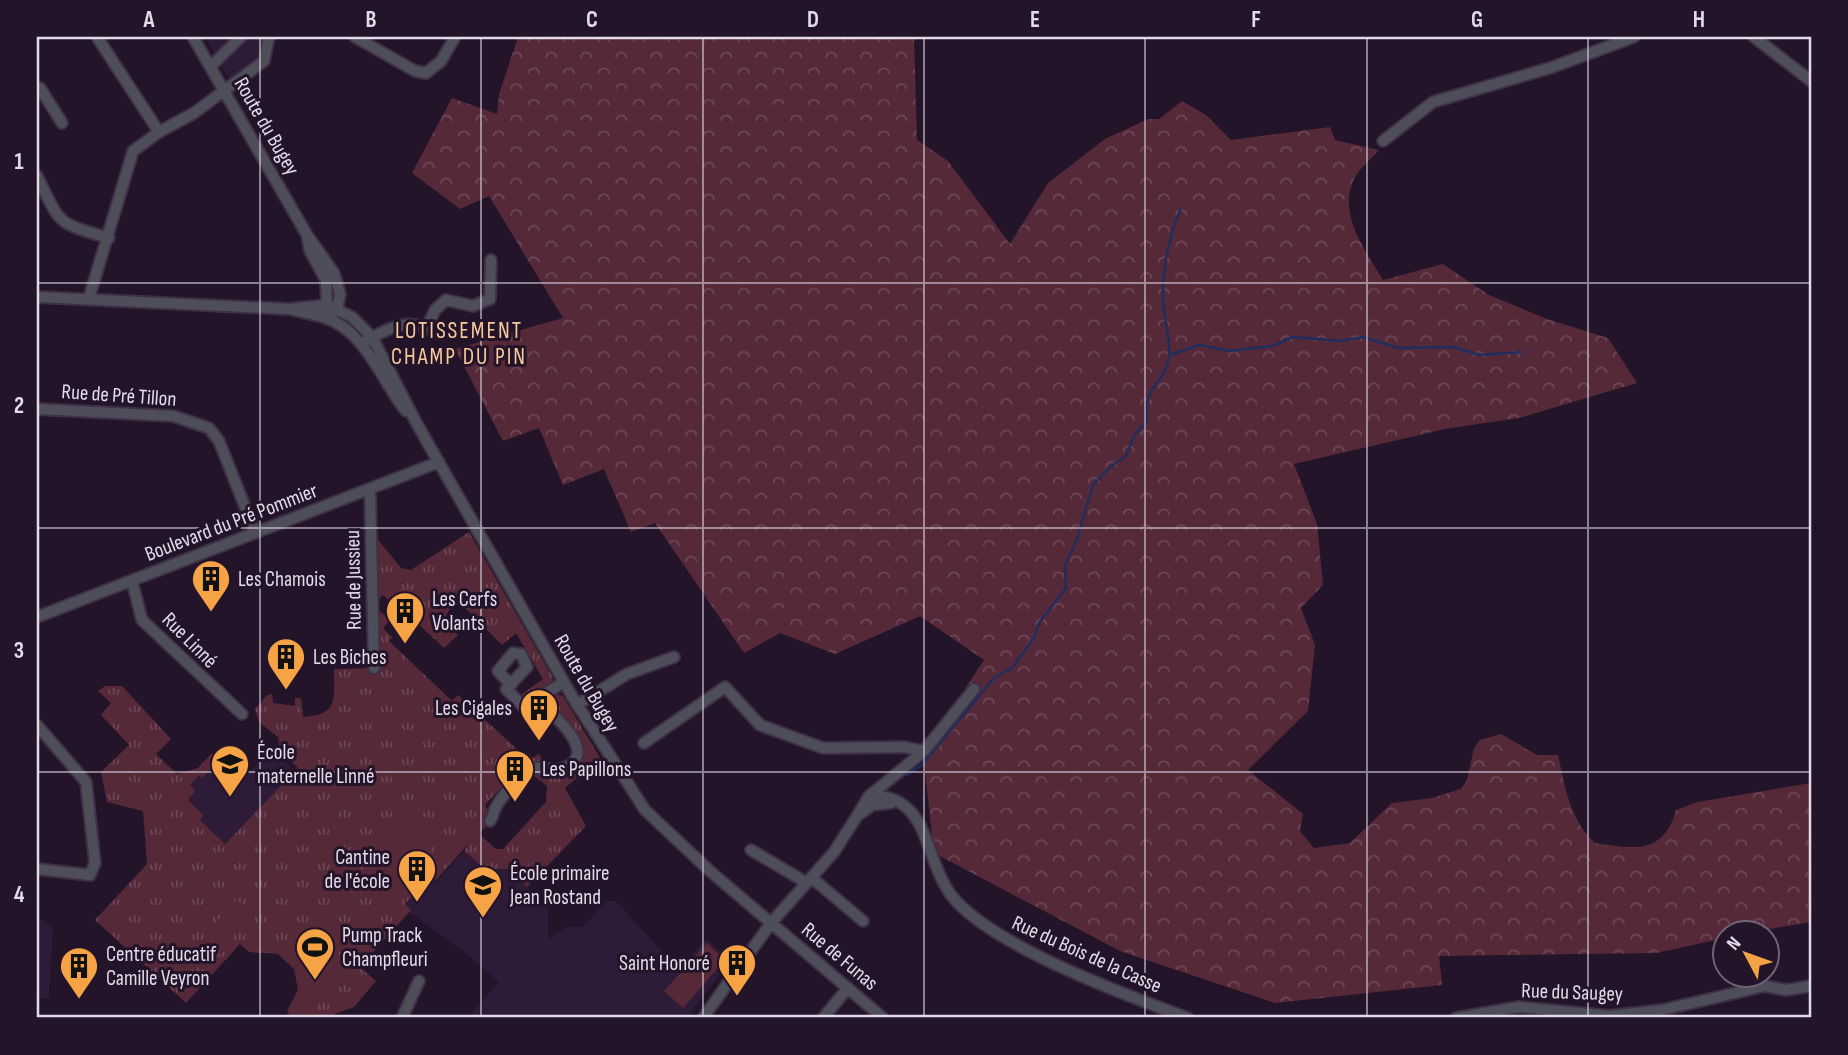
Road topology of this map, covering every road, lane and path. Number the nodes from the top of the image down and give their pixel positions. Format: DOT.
graph roads {
  1 [pos="97,37"];
  2 [pos="193,37"];
  3 [pos="241,37"];
  4 [pos="269,37"];
  5 [pos="355,37"];
  6 [pos="455,37"];
  7 [pos="1634,37"];
  8 [pos="1754,37"];
  9 [pos="373,41"];
  10 [pos="211,66"];
  11 [pos="1811,81"];
  12 [pos="37,90"];
  13 [pos="225,90"];
  14 [pos="62,123"];
  15 [pos="159,132"];
  16 [pos="1383,141"];
  17 [pos="37,176"];
  18 [pos="109,238"];
  19 [pos="491,260"];
  20 [pos="37,297"];
  21 [pos="89,298"];
  22 [pos="332,307"];
  23 [pos="289,309"];
  24 [pos="328,318"];
  25 [pos="372,337"];
  26 [pos="360,344"];
  27 [pos="37,409"];
  28 [pos="417,424"];
  29 [pos="439,462"];
  30 [pos="370,491"];
  31 [pos="256,532"];
  32 [pos="132,581"];
  33 [pos="37,617"];
  34 [pos="674,657"];
  35 [pos="374,668"];
  36 [pos="564,682"];
  37 [pos="510,685"];
  38 [pos="974,689"];
  39 [pos="537,699"];
  40 [pos="577,705"];
  41 [pos="242,714"];
  42 [pos="37,725"];
  43 [pos="644,743"];
  44 [pos="924,751"];
  45 [pos="874,797"];
  46 [pos="490,821"];
  47 [pos="751,850"];
  48 [pos="37,869"];
  49 [pos="809,880"];
  50 [pos="863,921"];
  51 [pos="771,923"];
  52 [pos="419,981"];
  53 [pos="1811,986"];
  54 [pos="848,988"];
  55 [pos="1673,1007"];
  56 [pos="402,1018"];
  57 [pos="703,1018"];
  58 [pos="823,1018"];
  59 [pos="883,1018"];
  60 [pos="1188,1018"];
  61 [pos="1456,1018"];
  62 [pos="1677,1018"];
  1 -- 15 [label="street"];
  2 -- 10 [label="street, Route du Bugey"];
  3 -- 10 [label="street"];
  4 -- 13 [label="street"];
  5 -- 9 [label="street"];
  6 -- 9 [label="street"];
  7 -- 16 [label="street"];
  8 -- 11 [label="street"];
  10 -- 13 [label="street, Route du Bugey"];
  12 -- 14 [label="street"];
  13 -- 15 [label="street"];
  13 -- 22 [label="street, Route du Bugey"];
  15 -- 18 [label="street"];
  17 -- 18 [label="street"];
  18 -- 21 [label="street"];
  19 -- 25 [label="street"];
  20 -- 21 [label="street"];
  21 -- 23 [label="street"];
  22 -- 23 [label="street"];
  22 -- 24 [label="street"];
  22 -- 25 [label="street, Route du Bugey"];
  23 -- 24 [label="street"];
  24 -- 26 [label="street, Route du Bugey"];
  25 -- 26 [label="street"];
  25 -- 28 [label="street, Route du Bugey"];
  26 -- 28 [label="street, Route du Bugey"];
  27 -- 31 [label="street, Rue de Pré Tillon"];
  28 -- 29 [label="street, Route du Bugey"];
  29 -- 30 [label="street, Boulevard du Pré Pommier"];
  29 -- 36 [label="street, Route du Bugey"];
  30 -- 31 [label="street, Boulevard du Pré Pommier"];
  30 -- 35 [label="street, Rue de Jussieu"];
  31 -- 32 [label="street, Boulevard du Pré Pommier"];
  32 -- 33 [label="street, Boulevard du Pré Pommier"];
  32 -- 41 [label="street, Rue Linné"];
  34 -- 40 [label="street"];
  36 -- 39 [label="street"];
  36 -- 40 [label="street, Route du Bugey"];
  37 -- 39 [label="street"];
  38 -- 44 [label="street"];
  39 -- 46 [label="street"];
  40 -- 51 [label="street, Route du Bugey"];
  42 -- 48 [label="street"];
  43 -- 44 [label="street"];
  44 -- 45 [label="street"];
  45 -- 49 [label="street"];
  45 -- 60 [label="street, Rue du Bois de la Casse"];
  47 -- 49 [label="street"];
  49 -- 50 [label="street"];
  49 -- 51 [label="street"];
  51 -- 54 [label="street, Rue de Funas"];
  51 -- 57 [label="street"];
  52 -- 56 [label="street"];
  53 -- 55 [label="street, Rue du Saugey"];
  54 -- 58 [label="street"];
  54 -- 59 [label="street, Rue de Funas"];
  55 -- 61 [label="street, Rue du Saugey"];
  55 -- 62 [label="street"];
}
